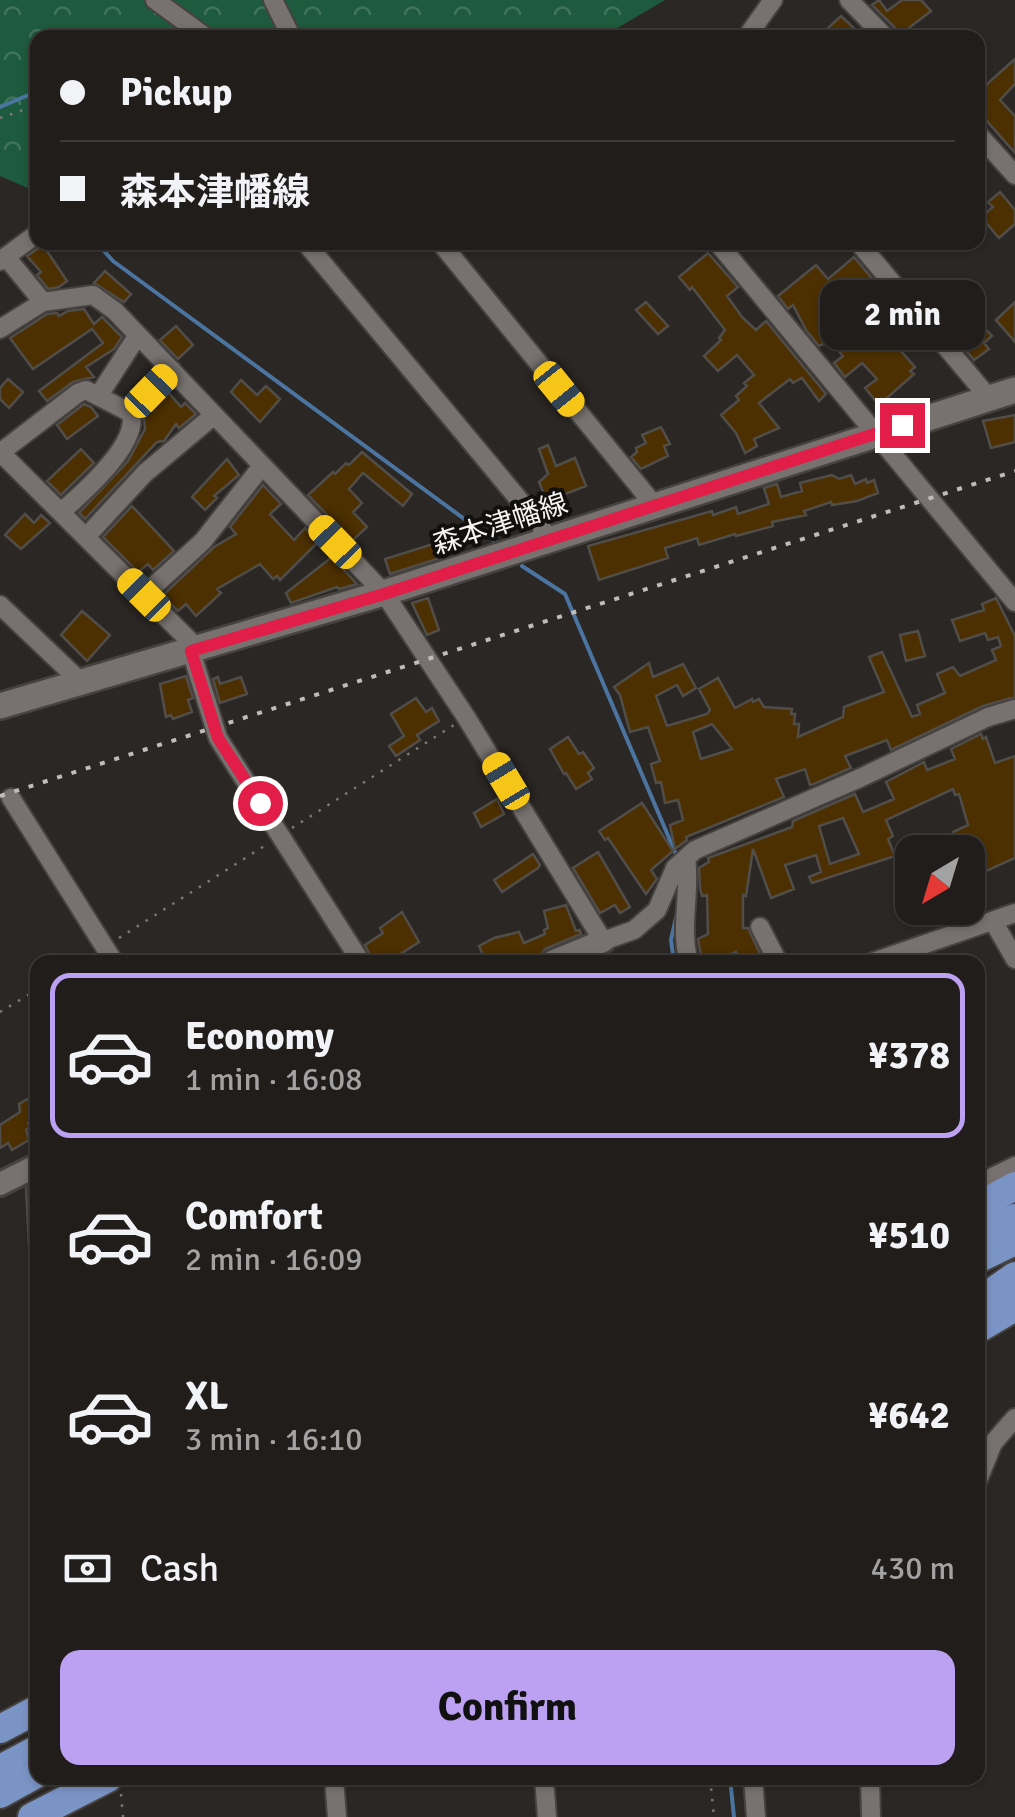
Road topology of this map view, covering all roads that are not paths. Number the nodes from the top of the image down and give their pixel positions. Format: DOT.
graph roads {
  1 [pos="155,0"];
  2 [pos="273,0"];
  3 [pos="773,0"];
  4 [pos="849,0"];
  5 [pos="196,30"];
  6 [pos="288,30"];
  7 [pos="752,30"];
  8 [pos="878,30"];
  9 [pos="985,142"];
  10 [pos="1015,174"];
  11 [pos="30,239"];
  12 [pos="312,250"];
  13 [pos="447,250"];
  14 [pos="723,250"];
  15 [pos="865,250"];
  16 [pos="3,259"];
  17 [pos="44,302"];
  18 [pos="0,328"];
  19 [pos="138,335"];
  20 [pos="172,370"];
  21 [pos="1015,390"];
  22 [pos="99,396"];
  23 [pos="989,398"];
  24 [pos="131,413"];
  25 [pos="213,416"];
  26 [pos="873,434"];
  27 [pos="0,453"];
  28 [pos="262,466"];
  29 [pos="655,506"];
  30 [pos="61,512"];
  31 [pos="86,537"];
  32 [pos="548,540"];
  33 [pos="384,594"];
  34 [pos="144,595"];
  35 [pos="1015,602"];
  36 [pos="0,604"];
  37 [pos="195,650"];
  38 [pos="82,684"];
  39 [pos="0,706"];
  40 [pos="1015,709"];
  41 [pos="11,798"];
  42 [pos="681,863"];
  43 [pos="1015,913"];
  44 [pos="673,914"];
  45 [pos="993,920"];
  46 [pos="760,927"];
  47 [pos="604,941"];
  48 [pos="110,955"];
  49 [pos="358,955"];
  50 [pos="569,955"];
  51 [pos="687,955"];
  52 [pos="774,955"];
  53 [pos="894,955"];
  54 [pos="1015,959"];
  55 [pos="1015,1166"];
  56 [pos="30,1169"];
  57 [pos="985,1181"];
  58 [pos="0,1184"];
  59 [pos="1015,1186"];
  60 [pos="985,1202"];
  61 [pos="1015,1208"];
  62 [pos="1015,1218"];
  63 [pos="985,1223"];
  64 [pos="1015,1241"];
  65 [pos="985,1247"];
  66 [pos="985,1252"];
  67 [pos="1015,1276"];
  68 [pos="985,1297"];
  69 [pos="1015,1308"];
  70 [pos="985,1325"];
  71 [pos="1015,1418"];
  72 [pos="985,1463"];
  73 [pos="30,1713"];
  74 [pos="0,1729"];
  75 [pos="30,1753"];
  76 [pos="0,1770"];
  77 [pos="30,1778"];
  78 [pos="94,1785"];
  79 [pos="335,1785"];
  80 [pos="545,1785"];
  81 [pos="754,1785"];
  82 [pos="870,1785"];
  83 [pos="0,1794"];
  84 [pos="32,1817"];
  85 [pos="337,1817"];
  86 [pos="548,1817"];
  87 [pos="756,1817"];
  88 [pos="872,1817"];
  1 -- 5 [label="street"];
  2 -- 6 [label="street"];
  3 -- 7 [label="street"];
  4 -- 8 [label="street"];
  9 -- 10 [label="street"];
  11 -- 16 [label="street"];
  12 -- 32 [label="street"];
  13 -- 29 [label="street"];
  14 -- 26 [label="street"];
  15 -- 23 [label="street"];
  16 -- 17 [label="street"];
  17 -- 18 [label="street"];
  17 -- 19 [label="street"];
  19 -- 20 [label="street"];
  19 -- 22 [label="street"];
  20 -- 24 [label="street"];
  20 -- 25 [label="street"];
  21 -- 23 [label="main road, 森本津幡線"];
  22 -- 24 [label="street"];
  22 -- 27 [label="street"];
  23 -- 26 [label="main road, 森本津幡線"];
  24 -- 30 [label="street"];
  25 -- 28 [label="street"];
  25 -- 31 [label="street"];
  26 -- 29 [label="main road, 森本津幡線"];
  26 -- 35 [label="street"];
  27 -- 30 [label="street"];
  28 -- 33 [label="street"];
  28 -- 34 [label="street"];
  29 -- 32 [label="main road, 森本津幡線"];
  30 -- 31 [label="street"];
  31 -- 34 [label="street"];
  32 -- 33 [label="main road, 森本津幡線"];
  33 -- 37 [label="main road, 森本津幡線"];
  33 -- 47 [label="street"];
  34 -- 37 [label="street"];
  36 -- 38 [label="street"];
  37 -- 38 [label="main road, 森本津幡線"];
  37 -- 49 [label="street"];
  38 -- 39 [label="main road, 森本津幡線"];
  40 -- 42 [label="street"];
  41 -- 48 [label="street"];
  42 -- 44 [label="street"];
  42 -- 44 [label="street"];
  43 -- 45 [label="street"];
  44 -- 47 [label="street"];
  44 -- 51 [label="street"];
  45 -- 53 [label="street"];
  45 -- 54 [label="street"];
  46 -- 52 [label="street"];
  47 -- 50 [label="street"];
  55 -- 57 [label="street"];
  56 -- 58 [label="street"];
  59 -- 60 [label="highway"];
  61 -- 63 [label="highway"];
  62 -- 65 [label="highway"];
  64 -- 66 [label="highway"];
  67 -- 68 [label="highway"];
  69 -- 70 [label="highway"];
  71 -- 72 [label="street"];
  73 -- 74 [label="highway"];
  75 -- 76 [label="highway"];
  77 -- 83 [label="highway"];
  78 -- 84 [label="highway"];
  79 -- 85 [label="street"];
  80 -- 86 [label="street"];
  81 -- 87 [label="street"];
  82 -- 88 [label="street"];
}
